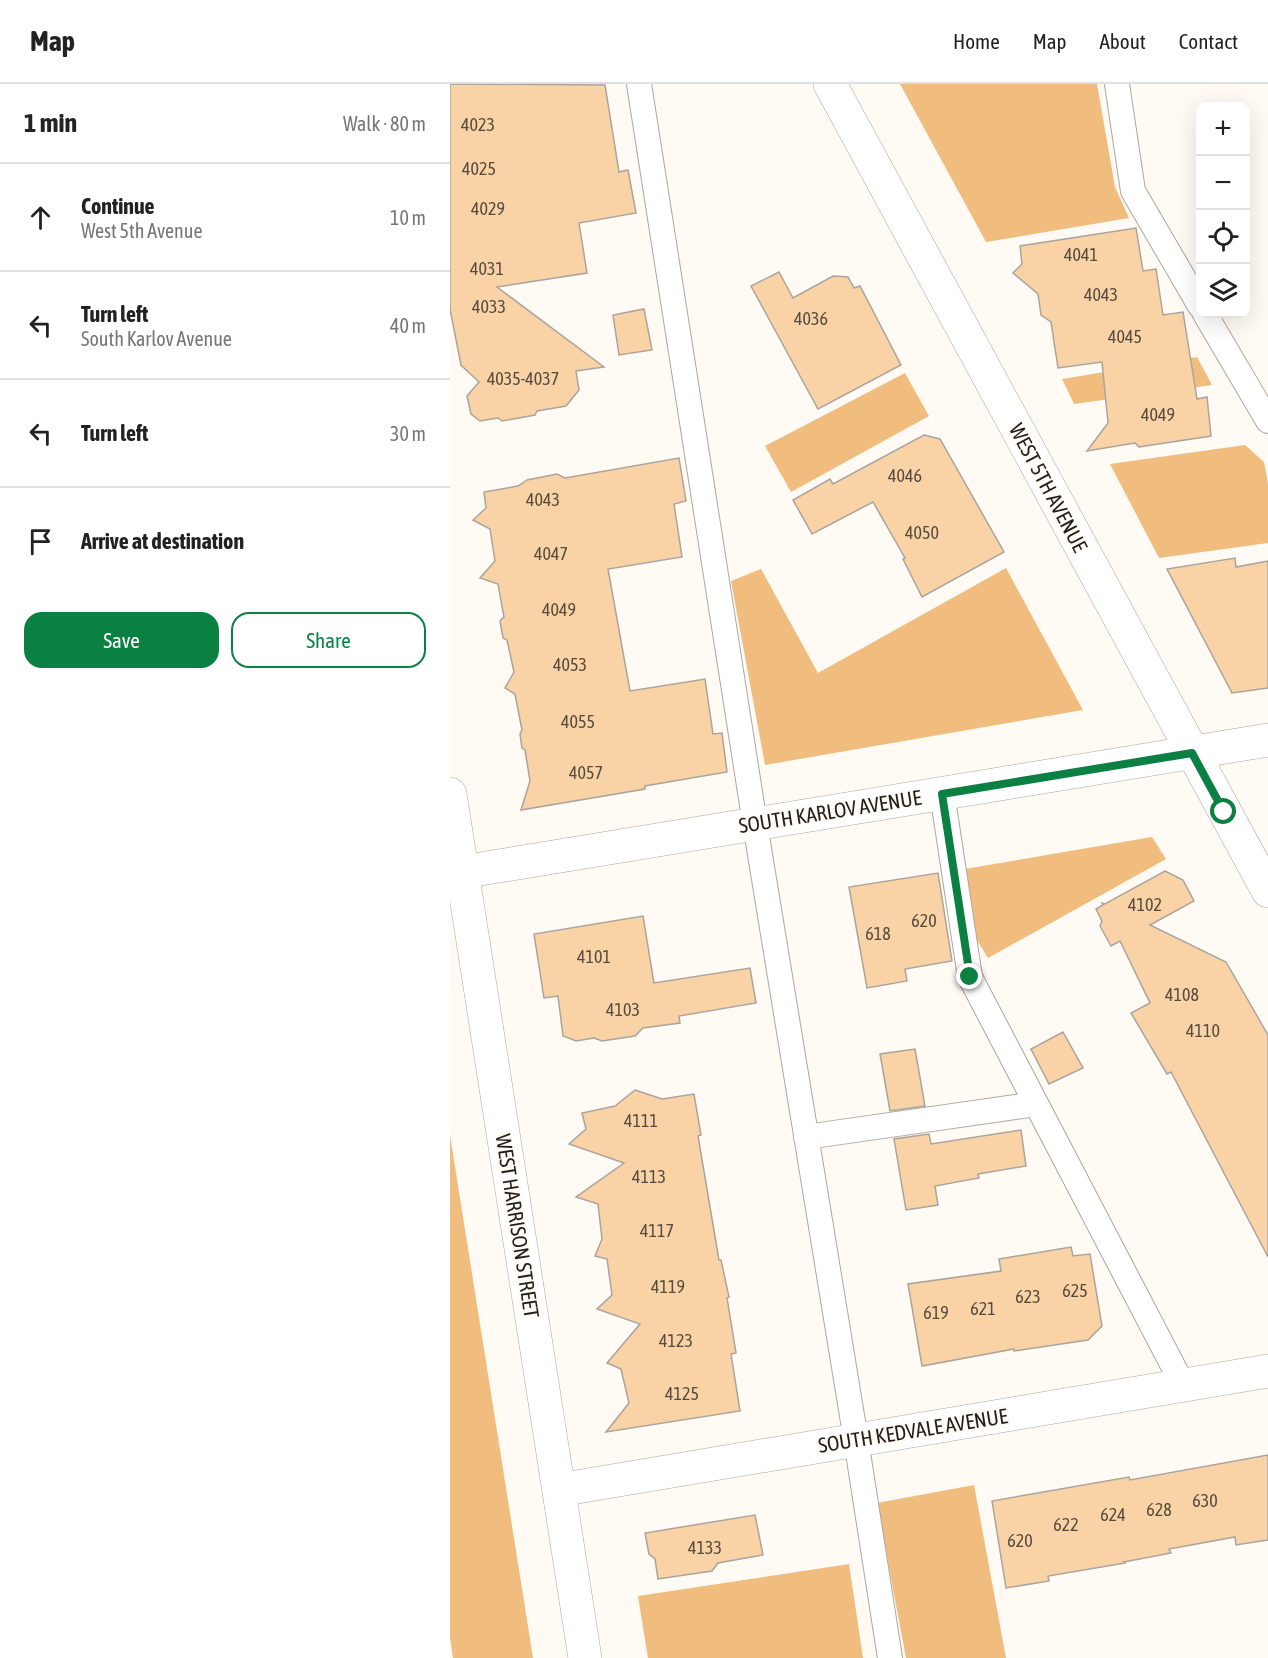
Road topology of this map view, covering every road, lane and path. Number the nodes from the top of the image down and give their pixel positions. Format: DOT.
graph roads {
  1 [pos="639,84"];
  2 [pos="830,84"];
  3 [pos="1117,84"];
  4 [pos="1196,299"];
  5 [pos="1207,318"];
  6 [pos="1268,421"];
  7 [pos="1268,740"];
  8 [pos="1192,753"];
  9 [pos="450,794"];
  10 [pos="942,794"];
  11 [pos="755,824"];
  12 [pos="462,872"];
  13 [pos="1268,891"];
  14 [pos="1036,1104"];
  15 [pos="806,1137"];
  16 [pos="1268,1371"];
  17 [pos="1184,1385"];
  18 [pos="856,1440"];
  19 [pos="559,1490"];
  20 [pos="585,1658"];
  21 [pos="890,1658"];
  1 -- 11 [label="lane"];
  2 -- 8 [label="street, WEST 5TH AVENUE"];
  3 -- 4 [label="lane"];
  5 -- 6 [label="lane"];
  7 -- 8 [label="street, SOUTH KARLOV AVENUE"];
  8 -- 10 [label="street, SOUTH KARLOV AVENUE"];
  8 -- 13 [label="street, WEST 5TH AVENUE"];
  9 -- 12 [label="street, WEST HARRISON STREET"];
  10 -- 11 [label="street, SOUTH KARLOV AVENUE"];
  10 -- 14 [label="lane"];
  11 -- 12 [label="street, SOUTH KARLOV AVENUE"];
  11 -- 15 [label="lane"];
  12 -- 19 [label="street, WEST HARRISON STREET"];
  14 -- 15 [label="lane"];
  14 -- 17 [label="lane"];
  15 -- 18 [label="lane"];
  16 -- 17 [label="street, SOUTH KEDVALE AVENUE"];
  17 -- 18 [label="street, SOUTH KEDVALE AVENUE"];
  18 -- 19 [label="street, SOUTH KEDVALE AVENUE"];
  18 -- 21 [label="lane"];
  19 -- 20 [label="street, WEST HARRISON STREET"];
}
